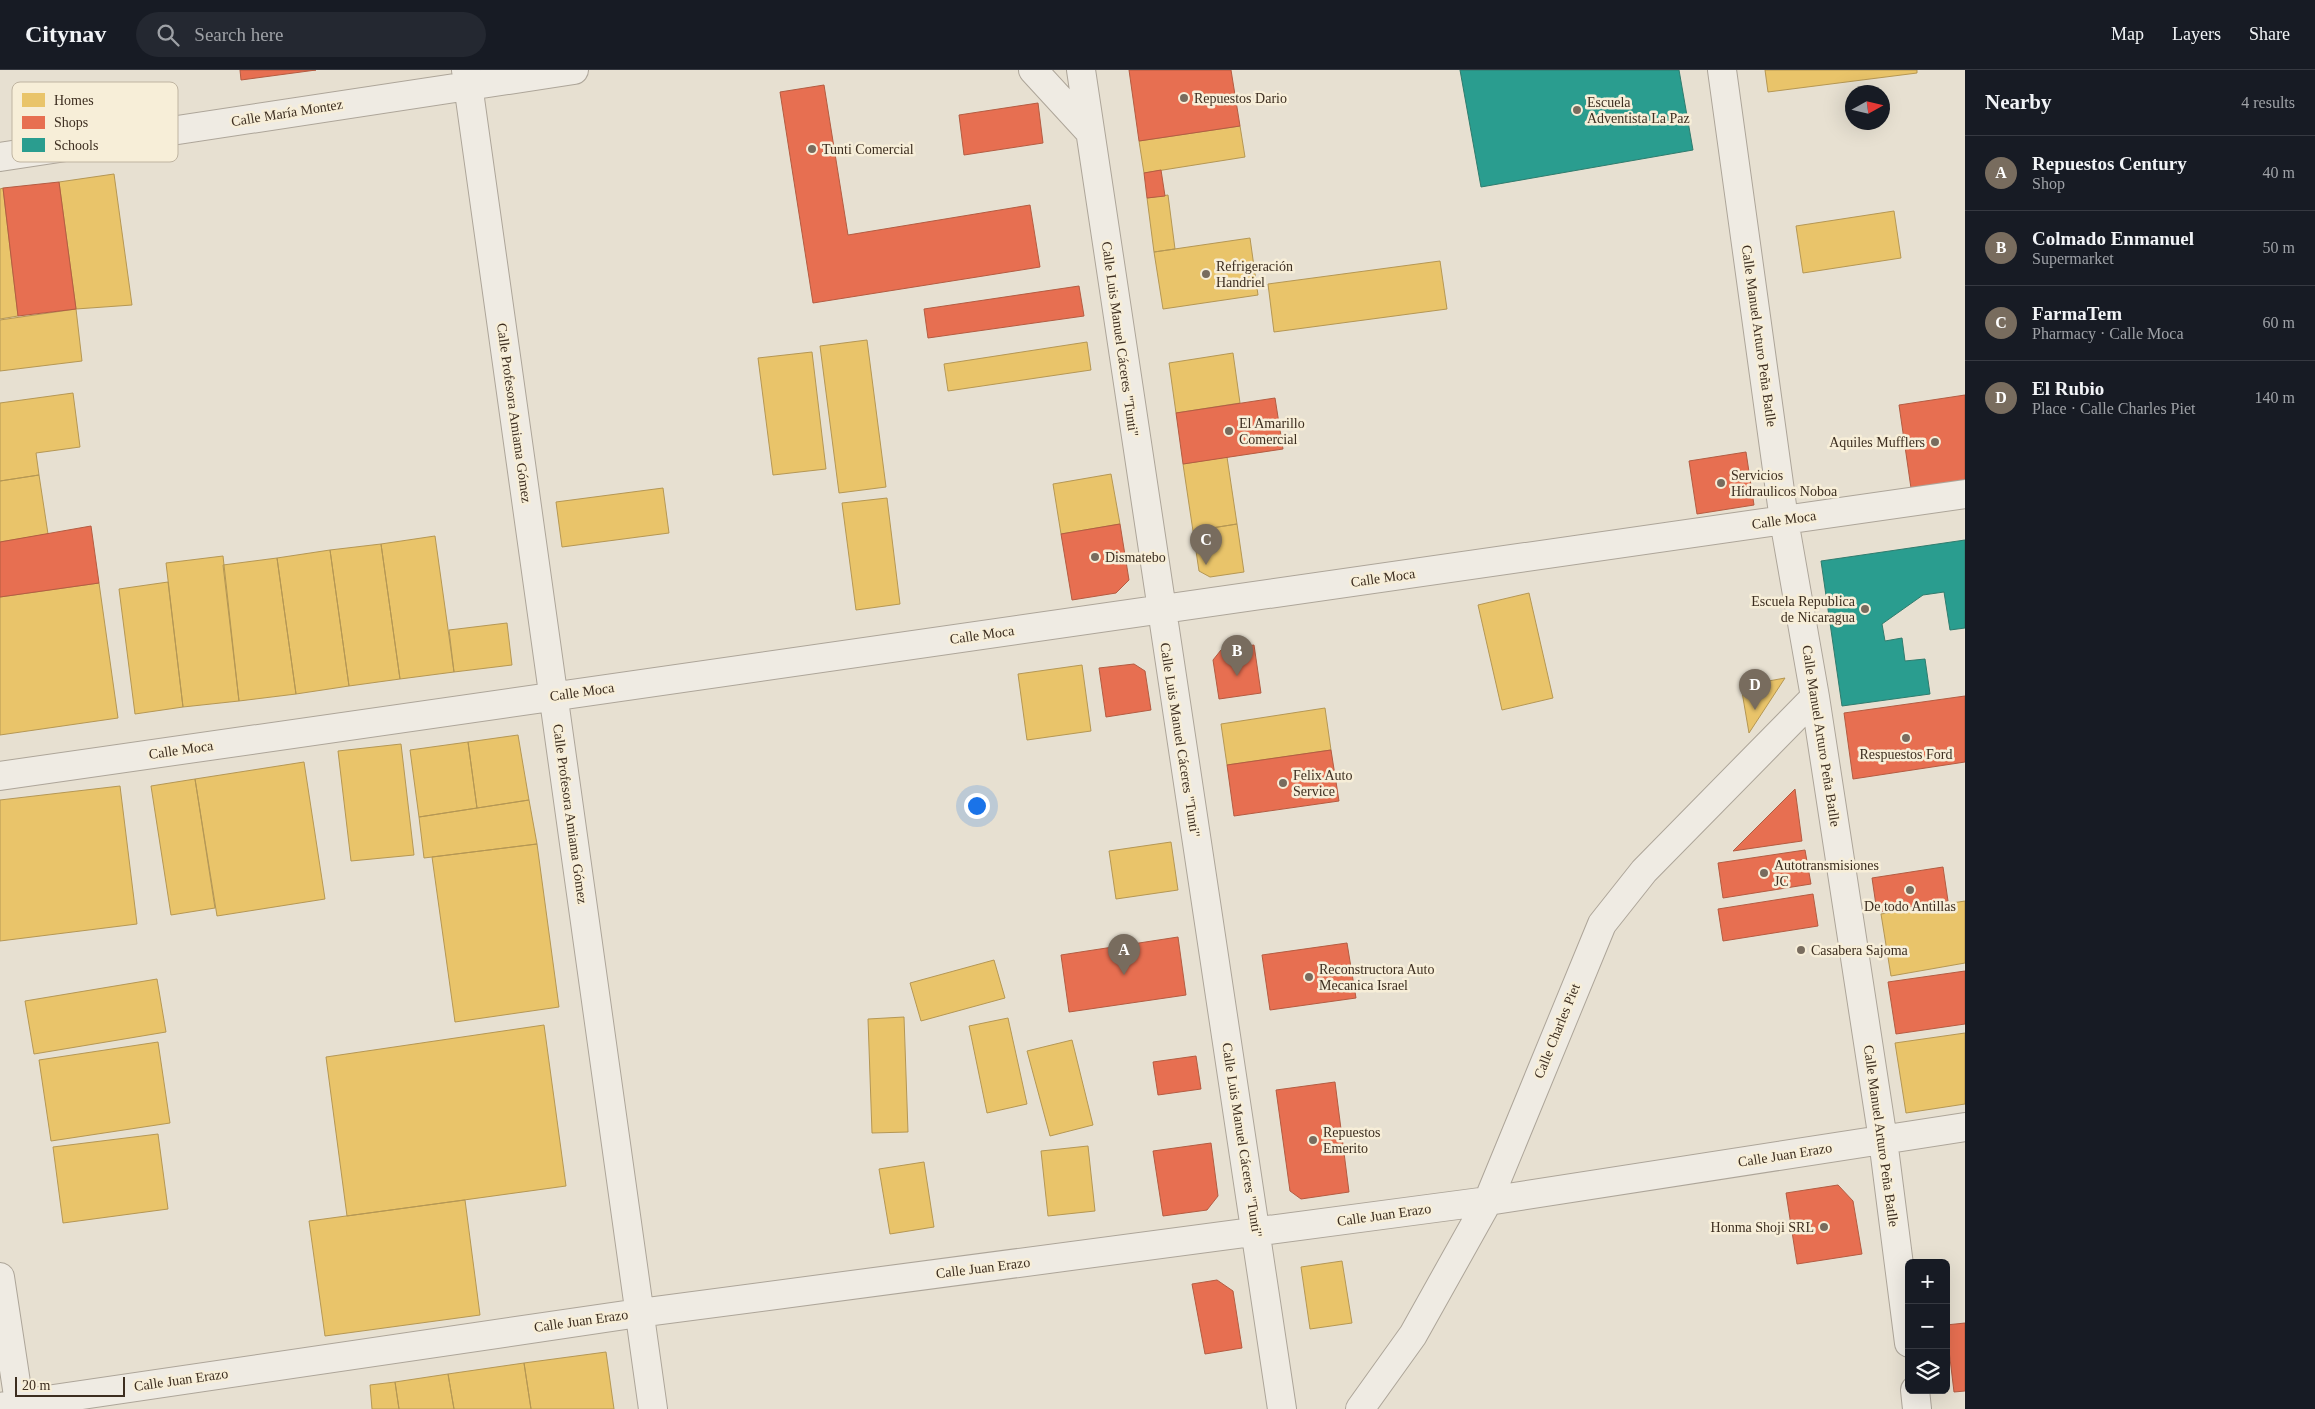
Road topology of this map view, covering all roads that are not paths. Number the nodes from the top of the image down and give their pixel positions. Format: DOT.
graph roads {
  1 [pos="574,70"];
  2 [pos="1034,70"];
  3 [pos="1081,70"];
  4 [pos="1722,70"];
  5 [pos="467,78"];
  6 [pos="178,127"];
  7 [pos="1090,131"];
  8 [pos="1964,493"];
  9 [pos="1784,520"];
  10 [pos="1160,610"];
  11 [pos="554,697"];
  12 [pos="1815,697"];
  13 [pos="0,776"];
  14 [pos="1965,1127"];
  15 [pos="1883,1140"];
  16 [pos="1488,1201"];
  17 [pos="1257,1233"];
  18 [pos="0,1277"];
  19 [pos="639,1312"];
  20 [pos="1905,1312"];
  21 [pos="1915,1394"];
  22 [pos="13,1407"];
  23 [pos="653,1409"];
  24 [pos="1282,1409"];
  25 [pos="1360,1409"];
  26 [pos="1917,1409"];
  1 -- 5 [label="street, Calle María Montez"];
  2 -- 7 [label="street"];
  3 -- 7 [label="street, Calle Luis Manuel Cáceres \"Tunti\""];
  4 -- 9 [label="street, Calle Manuel Arturo Peña Batlle"];
  5 -- 6 [label="street, Calle María Montez"];
  5 -- 11 [label="street, Calle Profesora Amiama Gómez"];
  7 -- 10 [label="street, Calle Luis Manuel Cáceres \"Tunti\""];
  8 -- 9 [label="street, Calle Moca"];
  9 -- 10 [label="street, Calle Moca"];
  9 -- 12 [label="street, Calle Manuel Arturo Peña Batlle"];
  10 -- 11 [label="street, Calle Moca"];
  10 -- 17 [label="street, Calle Luis Manuel Cáceres \"Tunti\""];
  11 -- 13 [label="street, Calle Moca"];
  11 -- 19 [label="street, Calle Profesora Amiama Gómez"];
  12 -- 15 [label="street, Calle Manuel Arturo Peña Batlle"];
  12 -- 16 [label="street, Calle Charles Piet"];
  14 -- 15 [label="street, Calle Juan Erazo"];
  15 -- 16 [label="street, Calle Juan Erazo"];
  15 -- 20 [label="street, Calle Manuel Arturo Peña Batlle"];
  16 -- 17 [label="street, Calle Juan Erazo"];
  16 -- 25 [label="street, Calle Charles Piet"];
  17 -- 19 [label="street, Calle Juan Erazo"];
  17 -- 24 [label="street, Calle Luis Manuel Cáceres \"Tunti\""];
  18 -- 22 [label="street"];
  19 -- 22 [label="street, Calle Juan Erazo"];
  19 -- 23 [label="street, Calle Profesora Amiama Gómez"];
  21 -- 26 [label="street"];
}
